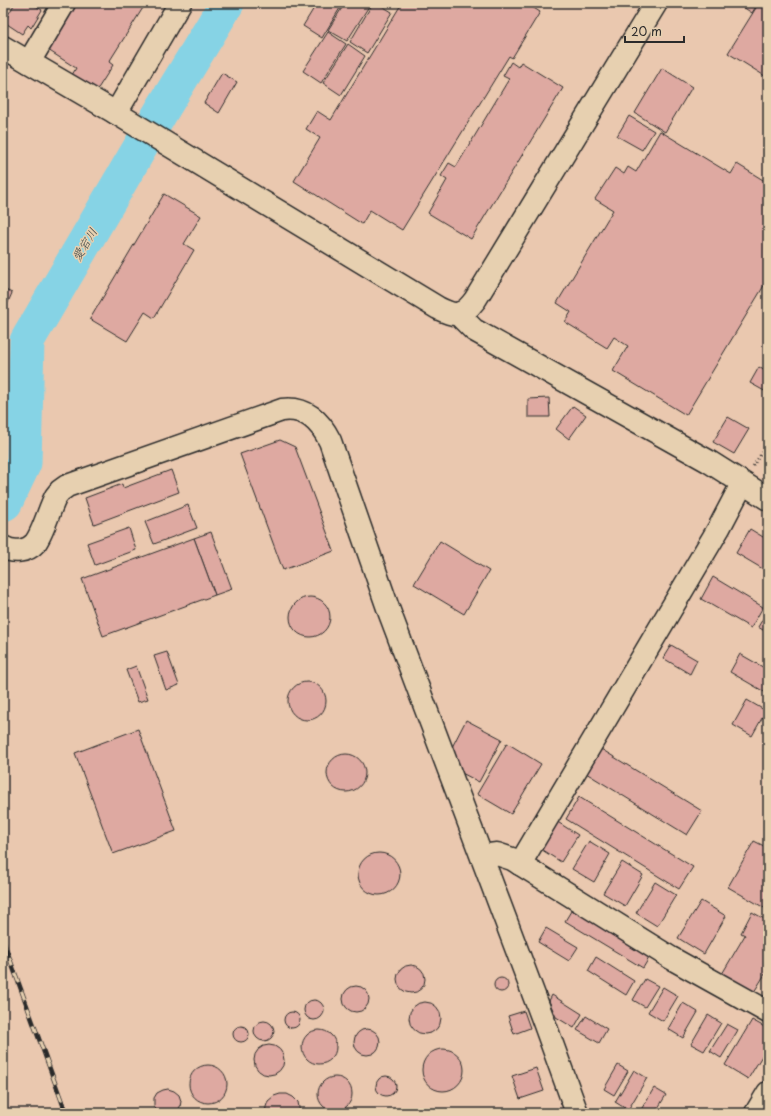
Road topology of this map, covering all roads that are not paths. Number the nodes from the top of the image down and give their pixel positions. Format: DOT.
graph roads {
  1 [pos="64,3"];
  2 [pos="180,3"];
  3 [pos="656,3"];
  4 [pos="3,48"];
  5 [pos="29,62"];
  6 [pos="116,113"];
  7 [pos="460,313"];
  8 [pos="742,484"];
  9 [pos="768,499"];
  10 [pos="3,547"];
  11 [pos="482,856"];
  12 [pos="520,864"];
  13 [pos="768,1012"];
  14 [pos="768,1093"];
  15 [pos="577,1113"];
  16 [pos="756,1113"];
  1 -- 5 [label="street"];
  2 -- 6 [label="street"];
  3 -- 7 [label="street"];
  4 -- 5 [label="street"];
  5 -- 6 [label="street"];
  6 -- 7 [label="street"];
  7 -- 8 [label="street"];
  8 -- 9 [label="street"];
  8 -- 12 [label="street"];
  10 -- 11 [label="street"];
  11 -- 12 [label="street"];
  11 -- 15 [label="street"];
  12 -- 13 [label="street"];
  14 -- 16 [label="street"];
}
